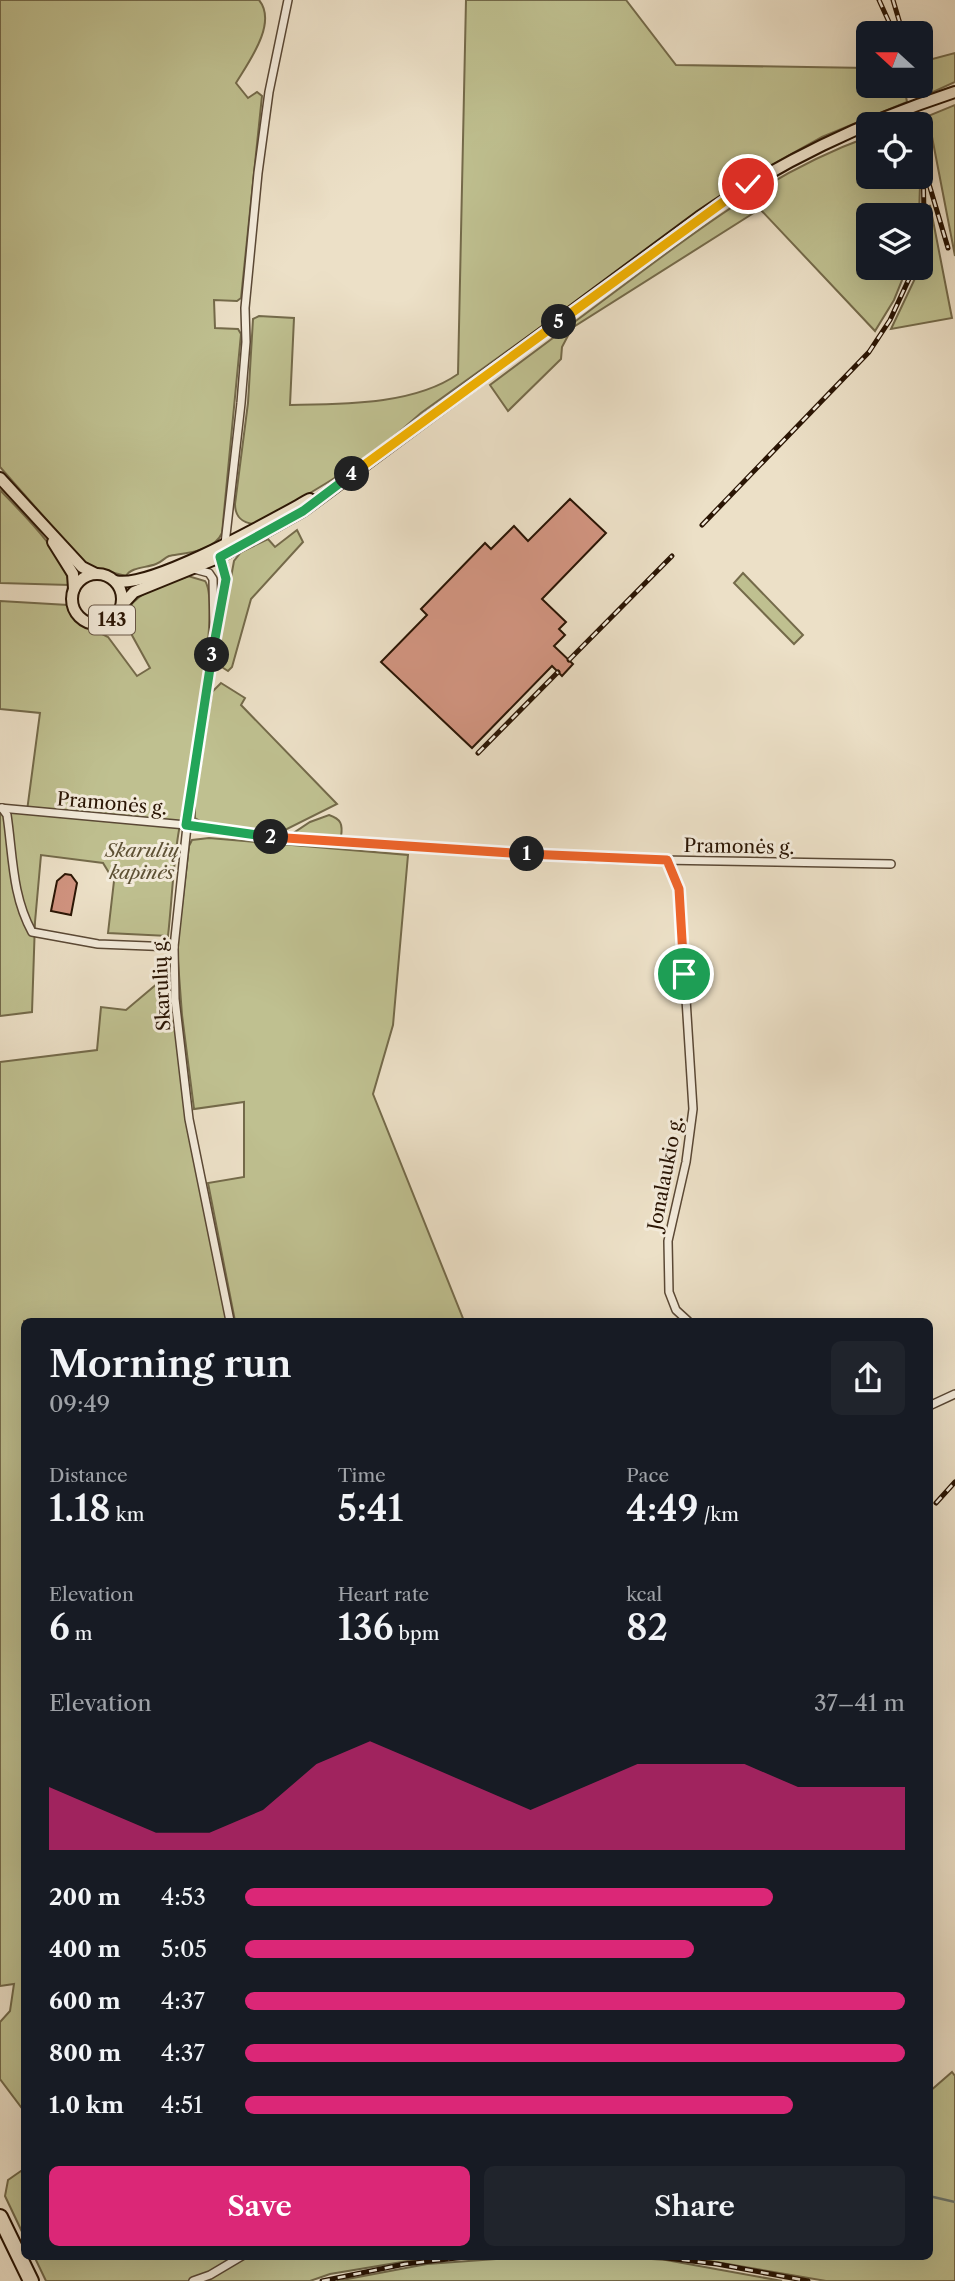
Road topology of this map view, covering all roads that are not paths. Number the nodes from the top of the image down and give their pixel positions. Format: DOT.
graph roads {
  1 [pos="288,0"];
  2 [pos="955,92"];
  3 [pos="0,478"];
  4 [pos="340,482"];
  5 [pos="48,533"];
  6 [pos="225,544"];
  7 [pos="207,552"];
  8 [pos="220,557"];
  9 [pos="194,569"];
  10 [pos="96,574"];
  11 [pos="115,581"];
  12 [pos="74,589"];
  13 [pos="122,605"];
  14 [pos="214,642"];
  15 [pos="1,808"];
  16 [pos="186,825"];
  17 [pos="667,860"];
  18 [pos="891,864"];
  19 [pos="174,947"];
  20 [pos="229,1318"];
  21 [pos="685,1318"];
  22 [pos="955,1394"];
  23 [pos="933,1404"];
  24 [pos="0,2217"];
  25 [pos="235,2260"];
  26 [pos="31,2281"];
  27 [pos="193,2281"];
  1 -- 6 [label="street"];
  2 -- 4 [label="main road, 143"];
  3 -- 5 [label="main road, 143"];
  4 -- 6 [label="main road, 143"];
  4 -- 8 [label="main road, 143"];
  5 -- 10 [label="main road, 143"];
  5 -- 12 [label="main road, 143"];
  6 -- 7 [label="main road, 143"];
  7 -- 8 [label="street"];
  7 -- 11 [label="main road, 143"];
  8 -- 9 [label="main road, 143"];
  8 -- 14 [label="street, Skarulių g."];
  9 -- 13 [label="main road, 143"];
  9 -- 14 [label="street, Skarulių g."];
  10 -- 11 [label="main road, 143"];
  10 -- 12 [label="main road, 143"];
  11 -- 13 [label="main road, 143"];
  12 -- 13 [label="main road, 143"];
  14 -- 16 [label="street, Skarulių g."];
  15 -- 16 [label="street, Pramonės g."];
  15 -- 19 [label="street"];
  16 -- 17 [label="street, Pramonės g."];
  16 -- 19 [label="street, Skarulių g."];
  17 -- 18 [label="street, Pramonės g."];
  17 -- 21 [label="street, Jonalaukio g."];
  19 -- 20 [label="street, Skarulių g."];
  22 -- 23 [label="street"];
  24 -- 26 [label="highway"];
  25 -- 27 [label="street"];
}
